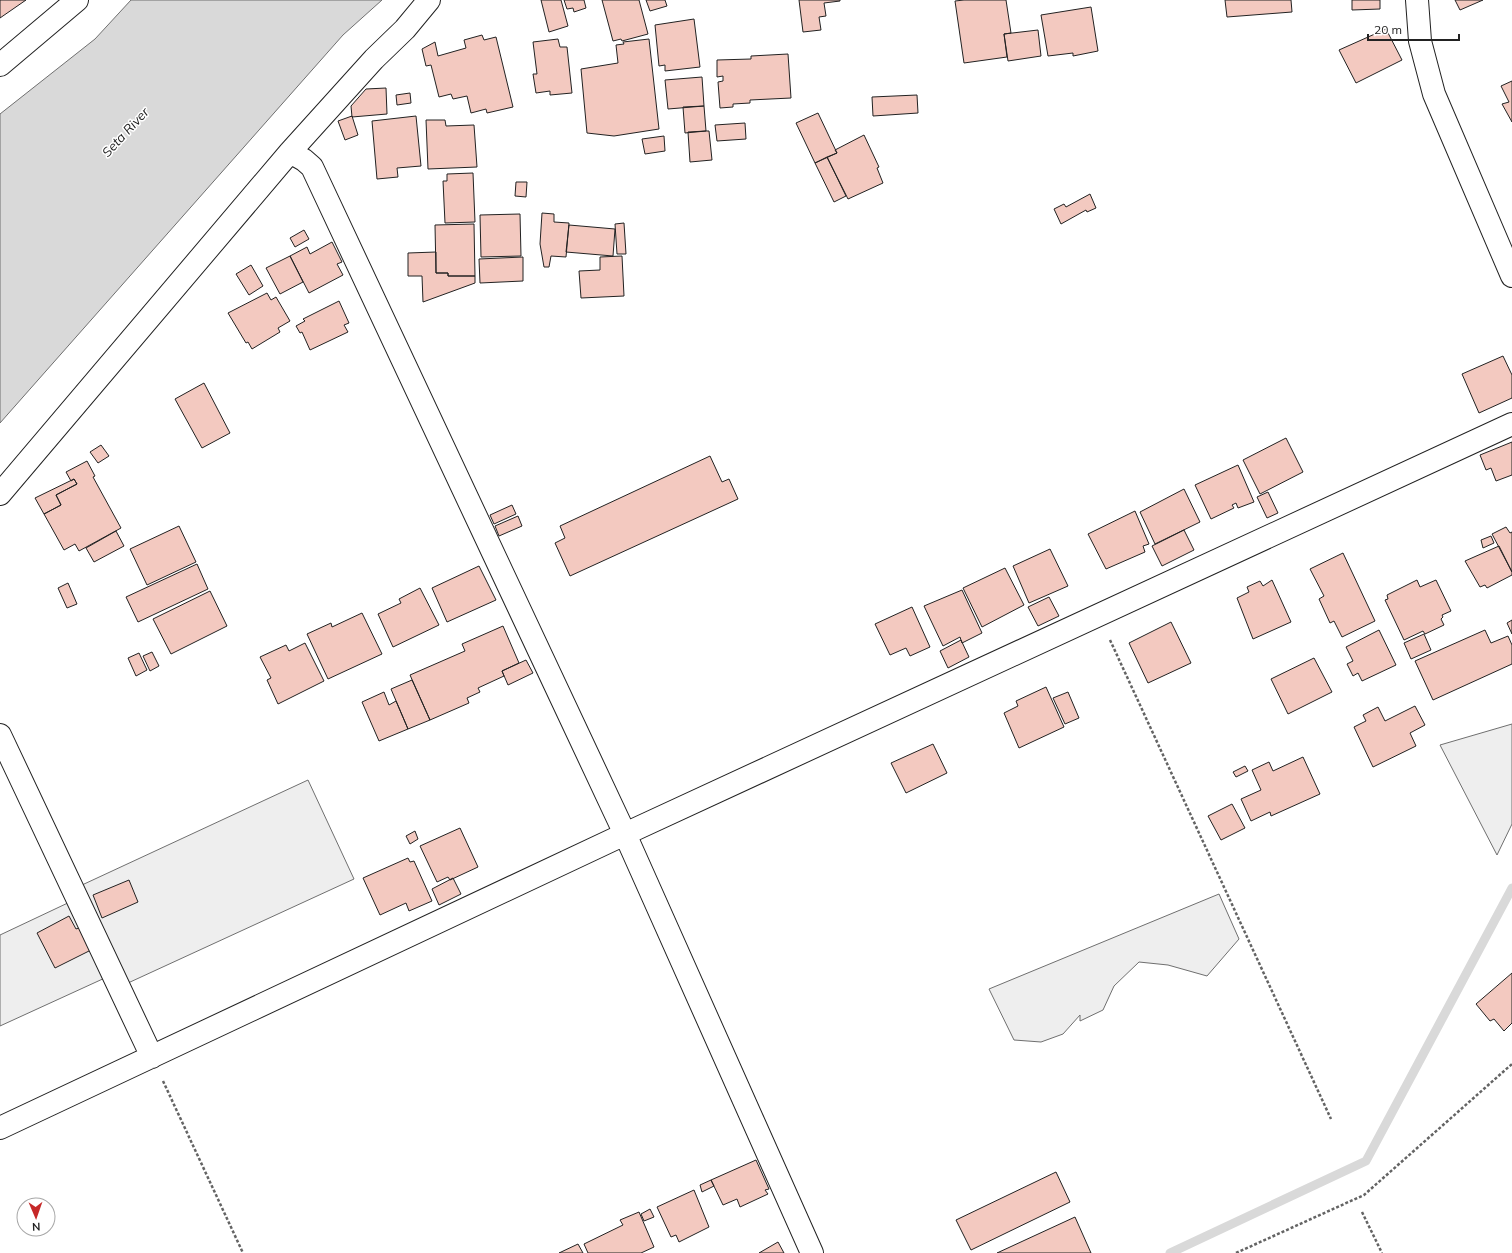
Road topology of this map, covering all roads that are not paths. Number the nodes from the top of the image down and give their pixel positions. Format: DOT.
graph roads {
  1 [pos="77,0"];
  2 [pos="429,0"];
  3 [pos="1417,0"];
  4 [pos="0,65"];
  5 [pos="290,152"];
  6 [pos="1512,276"];
  7 [pos="1512,424"];
  8 [pos="0,494"];
  9 [pos="0,735"];
  10 [pos="625,834"];
  11 [pos="152,1057"];
  12 [pos="0,1128"];
  13 [pos="812,1253"];
  1 -- 4 [label="street"];
  2 -- 5 [label="street"];
  3 -- 6 [label="street"];
  5 -- 8 [label="street"];
  5 -- 10 [label="street"];
  7 -- 10 [label="street"];
  9 -- 11 [label="street"];
  10 -- 11 [label="street"];
  10 -- 13 [label="street"];
  11 -- 12 [label="street"];
}
